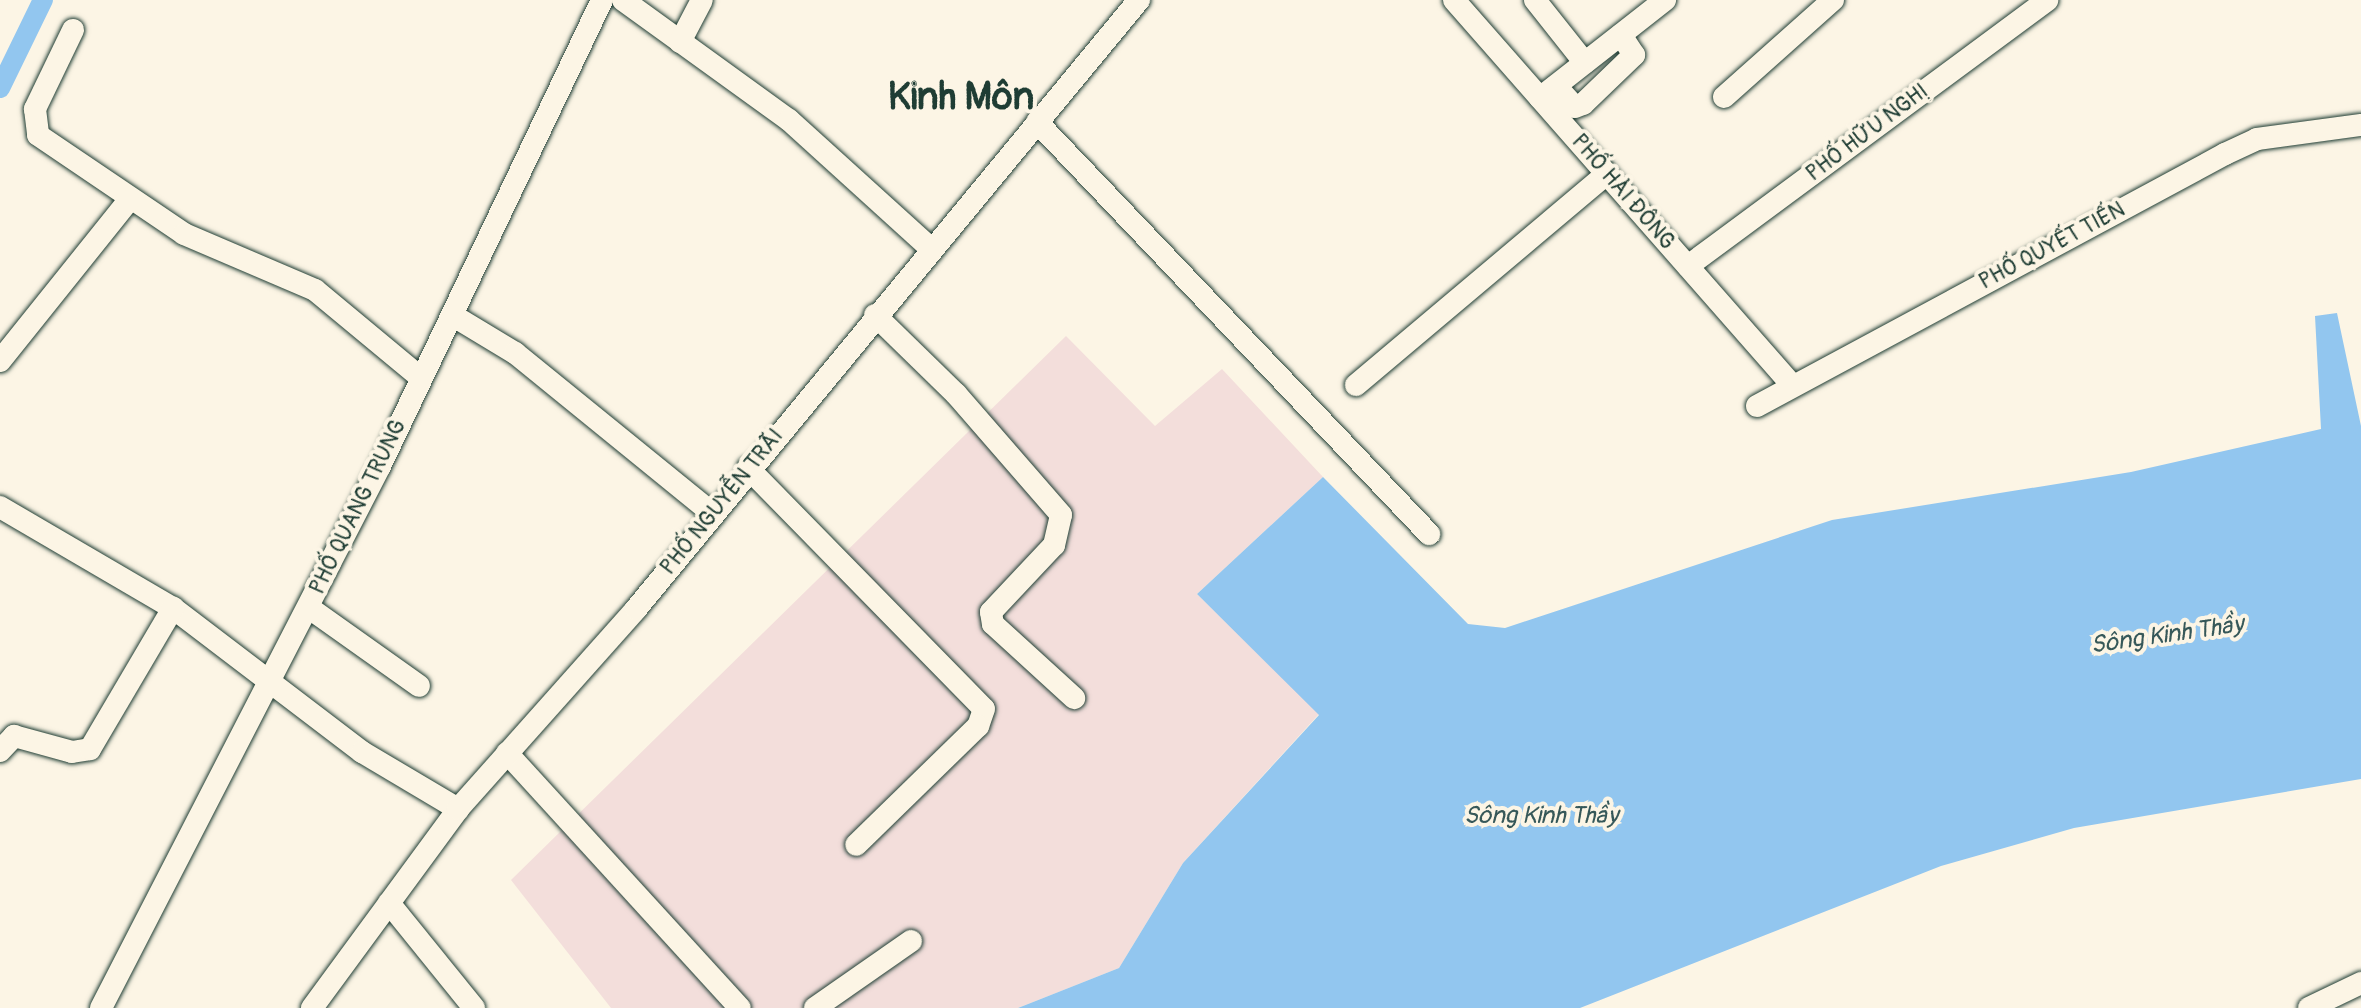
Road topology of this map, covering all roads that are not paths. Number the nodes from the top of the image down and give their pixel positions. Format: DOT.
graph roads {
  1 [pos="602,0"];
  2 [pos="623,0"];
  3 [pos="702,0"];
  4 [pos="1139,0"];
  5 [pos="1535,0"];
  6 [pos="1665,0"];
  7 [pos="1833,0"];
  8 [pos="2047,0"];
  9 [pos="1460,2"];
  10 [pos="73,30"];
  11 [pos="1621,35"];
  12 [pos="680,42"];
  13 [pos="1585,63"];
  14 [pos="1548,92"];
  15 [pos="1724,97"];
  16 [pos="1037,122"];
  17 [pos="2361,125"];
  18 [pos="1607,174"];
  19 [pos="128,201"];
  20 [pos="930,248"];
  21 [pos="1688,266"];
  22 [pos="452,315"];
  23 [pos="875,315"];
  24 [pos="0,361"];
  25 [pos="421,378"];
  26 [pos="1356,385"];
  27 [pos="1792,385"];
  28 [pos="1757,406"];
  29 [pos="748,468"];
  30 [pos="0,507"];
  31 [pos="712,513"];
  32 [pos="1429,534"];
  33 [pos="308,607"];
  34 [pos="173,608"];
  35 [pos="272,678"];
  36 [pos="419,686"];
  37 [pos="1074,698"];
  38 [pos="0,751"];
  39 [pos="507,753"];
  40 [pos="458,809"];
  41 [pos="856,845"];
  42 [pos="389,903"];
  43 [pos="911,941"];
  44 [pos="2361,983"];
  45 [pos="2316,1007"];
  46 [pos="101,1008"];
  47 [pos="312,1008"];
  48 [pos="474,1008"];
  49 [pos="740,1008"];
  50 [pos="815,1008"];
  1 -- 22 [label="street, PHỐ QUANG TRUNG"];
  2 -- 12 [label="street"];
  3 -- 12 [label="street"];
  4 -- 16 [label="street, PHỐ NGUYỄN TRÃI"];
  5 -- 13 [label="street"];
  6 -- 11 [label="street"];
  7 -- 15 [label="street"];
  8 -- 21 [label="street, PHỐ HỮU NGHỊ"];
  9 -- 14 [label="street, PHỐ HẢI ĐÔNG"];
  10 -- 19 [label="street"];
  11 -- 13 [label="street"];
  11 -- 14 [label="street"];
  12 -- 20 [label="street"];
  13 -- 14 [label="street"];
  14 -- 18 [label="street, PHỐ HẢI ĐÔNG"];
  16 -- 20 [label="street, PHỐ NGUYỄN TRÃI"];
  16 -- 32 [label="street"];
  17 -- 27 [label="street, PHỐ QUYẾT TIẾN"];
  18 -- 21 [label="street, PHỐ HẢI ĐÔNG"];
  18 -- 26 [label="street"];
  19 -- 24 [label="street"];
  19 -- 25 [label="street"];
  20 -- 23 [label="street, PHỐ NGUYỄN TRÃI"];
  21 -- 27 [label="street, PHỐ HẢI ĐÔNG"];
  22 -- 25 [label="street, PHỐ QUANG TRUNG"];
  22 -- 31 [label="street"];
  23 -- 29 [label="street, PHỐ NGUYỄN TRÃI"];
  23 -- 37 [label="street"];
  25 -- 33 [label="street, PHỐ QUANG TRUNG"];
  27 -- 28 [label="street, PHỐ QUYẾT TIẾN"];
  29 -- 31 [label="street, PHỐ NGUYỄN TRÃI"];
  29 -- 41 [label="street"];
  30 -- 34 [label="street"];
  31 -- 39 [label="street, PHỐ NGUYỄN TRÃI"];
  33 -- 35 [label="street, PHỐ QUANG TRUNG"];
  33 -- 36 [label="street"];
  34 -- 35 [label="street"];
  34 -- 38 [label="street"];
  35 -- 40 [label="street"];
  35 -- 46 [label="street, PHỐ QUANG TRUNG"];
  39 -- 40 [label="street, PHỐ NGUYỄN TRÃI"];
  39 -- 49 [label="street"];
  40 -- 42 [label="street, PHỐ NGUYỄN TRÃI"];
  42 -- 47 [label="street, PHỐ NGUYỄN TRÃI"];
  42 -- 48 [label="street"];
  43 -- 50 [label="street"];
  44 -- 45 [label="street"];
}
